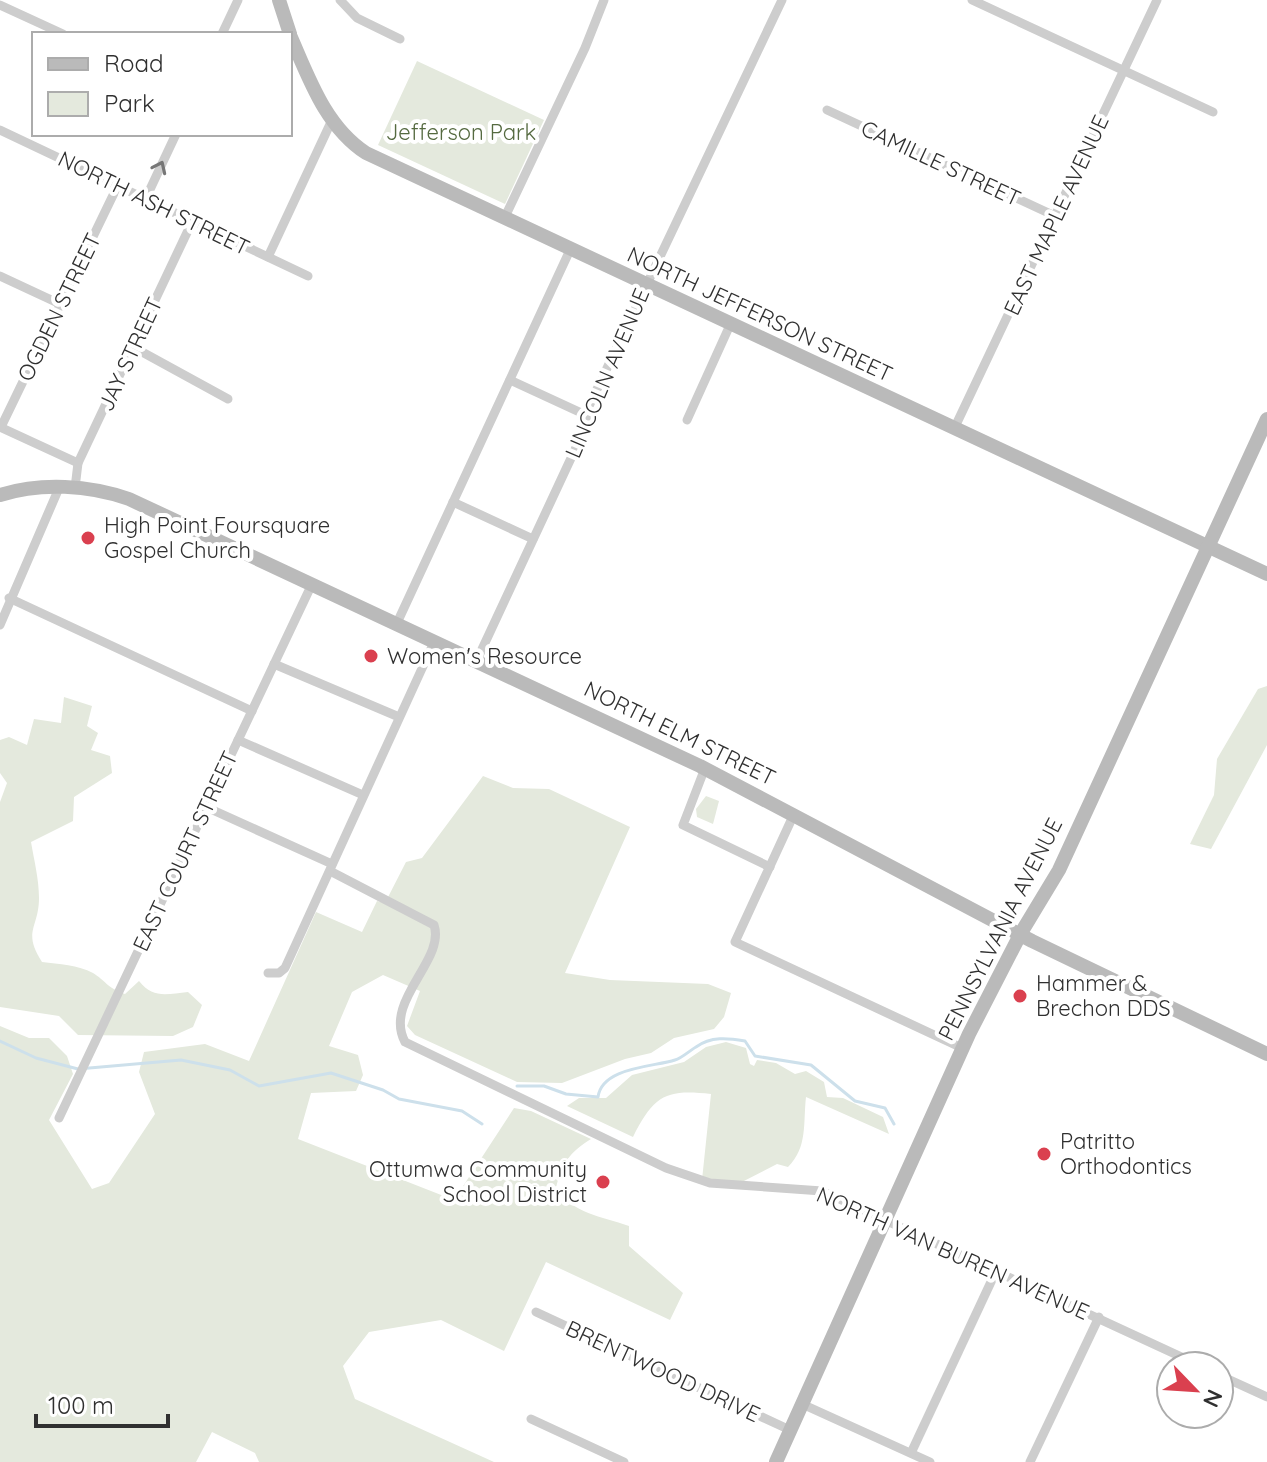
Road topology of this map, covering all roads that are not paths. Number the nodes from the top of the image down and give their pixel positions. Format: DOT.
graph roads {
  1 [pos="238,0"];
  2 [pos="280,0"];
  3 [pos="340,0"];
  4 [pos="604,0"];
  5 [pos="782,0"];
  6 [pos="972,0"];
  7 [pos="1157,0"];
  8 [pos="0,5"];
  9 [pos="59,32"];
  10 [pos="223,32"];
  11 [pos="289,32"];
  12 [pos="292,38"];
  13 [pos="400,39"];
  14 [pos="1124,70"];
  15 [pos="827,110"];
  16 [pos="1213,112"];
  17 [pos="332,120"];
  18 [pos="0,130"];
  19 [pos="175,136"];
  20 [pos="117,187"];
  21 [pos="145,200"];
  22 [pos="1055,216"];
  23 [pos="504,219"];
  24 [pos="192,222"];
  25 [pos="570,250"];
  26 [pos="268,257"];
  27 [pos="0,276"];
  28 [pos="308,276"];
  29 [pos="644,284"];
  30 [pos="60,304"];
  31 [pos="730,325"];
  32 [pos="133,347"];
  33 [pos="510,380"];
  34 [pos="228,399"];
  35 [pos="588,416"];
  36 [pos="1267,419"];
  37 [pos="687,420"];
  38 [pos="0,427"];
  39 [pos="954,429"];
  40 [pos="78,463"];
  41 [pos="59,488"];
  42 [pos="75,488"];
  43 [pos="0,495"];
  44 [pos="453,502"];
  45 [pos="533,539"];
  46 [pos="1208,547"];
  47 [pos="1267,574"];
  48 [pos="312,584"];
  49 [pos="9,598"];
  50 [pos="397,623"];
  51 [pos="0,625"];
  52 [pos="435,640"];
  53 [pos="477,660"];
  54 [pos="274,664"];
  55 [pos="252,711"];
  56 [pos="399,717"];
  57 [pos="238,740"];
  58 [pos="705,768"];
  59 [pos="363,795"];
  60 [pos="206,807"];
  61 [pos="794,814"];
  62 [pos="770,867"];
  63 [pos="331,868"];
  64 [pos="1021,933"];
  65 [pos="268,973"];
  66 [pos="962,1048"];
  67 [pos="1267,1054"];
  68 [pos="59,1118"];
  69 [pos="885,1220"];
  70 [pos="997,1269"];
  71 [pos="536,1312"];
  72 [pos="1099,1317"];
  73 [pos="1168,1350"];
  74 [pos="1235,1382"];
  75 [pos="1267,1397"];
  76 [pos="802,1404"];
  77 [pos="531,1419"];
  78 [pos="790,1430"];
  79 [pos="911,1453"];
  80 [pos="624,1462"];
  81 [pos="776,1462"];
  82 [pos="930,1462"];
  83 [pos="1030,1462"];
  1 -- 10 [label="street"];
  2 -- 11 [label="main road, NORTH JEFFERSON STREET"];
  3 -- 13 [label="street"];
  4 -- 23 [label="street"];
  5 -- 29 [label="street, LINCOLN AVENUE"];
  6 -- 14 [label="street"];
  7 -- 14 [label="street, EAST MAPLE AVENUE"];
  8 -- 9 [label="street"];
  12 -- 17 [label="main road, NORTH JEFFERSON STREET"];
  14 -- 16 [label="street"];
  14 -- 22 [label="street, EAST MAPLE AVENUE"];
  15 -- 22 [label="street, CAMILLE STREET"];
  17 -- 23 [label="main road, NORTH JEFFERSON STREET"];
  17 -- 26 [label="street"];
  18 -- 20 [label="street, NORTH ASH STREET"];
  21 -- 19 [label="street, one-way"];
  20 -- 21 [label="street, NORTH ASH STREET"];
  20 -- 30 [label="street, OGDEN STREET"];
  21 -- 24 [label="street, NORTH ASH STREET"];
  22 -- 39 [label="street, EAST MAPLE AVENUE"];
  23 -- 25 [label="main road, NORTH JEFFERSON STREET"];
  24 -- 26 [label="street, NORTH ASH STREET"];
  24 -- 32 [label="street, JAY STREET"];
  25 -- 29 [label="main road, NORTH JEFFERSON STREET"];
  25 -- 33 [label="street"];
  26 -- 28 [label="street, NORTH ASH STREET"];
  27 -- 30 [label="street"];
  29 -- 31 [label="main road, NORTH JEFFERSON STREET"];
  29 -- 35 [label="street, LINCOLN AVENUE"];
  30 -- 38 [label="street, OGDEN STREET"];
  31 -- 37 [label="street"];
  31 -- 39 [label="main road, NORTH JEFFERSON STREET"];
  32 -- 34 [label="street"];
  32 -- 40 [label="street, JAY STREET"];
  33 -- 35 [label="street"];
  33 -- 44 [label="street"];
  35 -- 45 [label="street, LINCOLN AVENUE"];
  36 -- 46 [label="main road, PENNSYLVANIA AVENUE"];
  38 -- 40 [label="street"];
  39 -- 46 [label="main road, NORTH JEFFERSON STREET"];
  40 -- 42 [label="street, JAY STREET"];
  41 -- 42 [label="main road, NORTH ELM STREET"];
  41 -- 43 [label="main road, NORTH ELM STREET"];
  41 -- 49 [label="street"];
  42 -- 48 [label="main road, NORTH ELM STREET"];
  44 -- 45 [label="street"];
  44 -- 50 [label="street"];
  45 -- 53 [label="street, LINCOLN AVENUE"];
  46 -- 47 [label="main road, NORTH JEFFERSON STREET"];
  46 -- 64 [label="main road, PENNSYLVANIA AVENUE"];
  48 -- 50 [label="main road, NORTH ELM STREET"];
  48 -- 54 [label="street, EAST COURT STREET"];
  49 -- 51 [label="street"];
  49 -- 55 [label="street"];
  50 -- 52 [label="main road, NORTH ELM STREET"];
  52 -- 53 [label="main road, NORTH ELM STREET"];
  52 -- 56 [label="street"];
  53 -- 58 [label="main road, NORTH ELM STREET"];
  54 -- 55 [label="street, EAST COURT STREET"];
  54 -- 56 [label="street"];
  55 -- 57 [label="street, EAST COURT STREET"];
  56 -- 59 [label="street"];
  57 -- 59 [label="street"];
  57 -- 60 [label="street, EAST COURT STREET"];
  58 -- 61 [label="main road, NORTH ELM STREET"];
  58 -- 62 [label="street"];
  59 -- 63 [label="street"];
  60 -- 63 [label="street"];
  60 -- 68 [label="street, EAST COURT STREET"];
  61 -- 62 [label="street"];
  61 -- 64 [label="main road, NORTH ELM STREET"];
  62 -- 66 [label="street"];
  63 -- 65 [label="street"];
  63 -- 69 [label="street, NORTH VAN BUREN AVENUE"];
  64 -- 66 [label="main road, PENNSYLVANIA AVENUE"];
  64 -- 67 [label="main road, NORTH ELM STREET"];
  66 -- 69 [label="main road, PENNSYLVANIA AVENUE"];
  69 -- 70 [label="street, NORTH VAN BUREN AVENUE"];
  69 -- 76 [label="main road, PENNSYLVANIA AVENUE"];
  70 -- 72 [label="street, NORTH VAN BUREN AVENUE"];
  70 -- 79 [label="street"];
  71 -- 78 [label="street, BRENTWOOD DRIVE"];
  72 -- 73 [label="street, NORTH VAN BUREN AVENUE"];
  72 -- 83 [label="street"];
  74 -- 75 [label="street"];
  76 -- 78 [label="main road, PENNSYLVANIA AVENUE"];
  76 -- 79 [label="street"];
  77 -- 80 [label="street"];
  78 -- 81 [label="main road, PENNSYLVANIA AVENUE"];
  79 -- 82 [label="street"];
}
